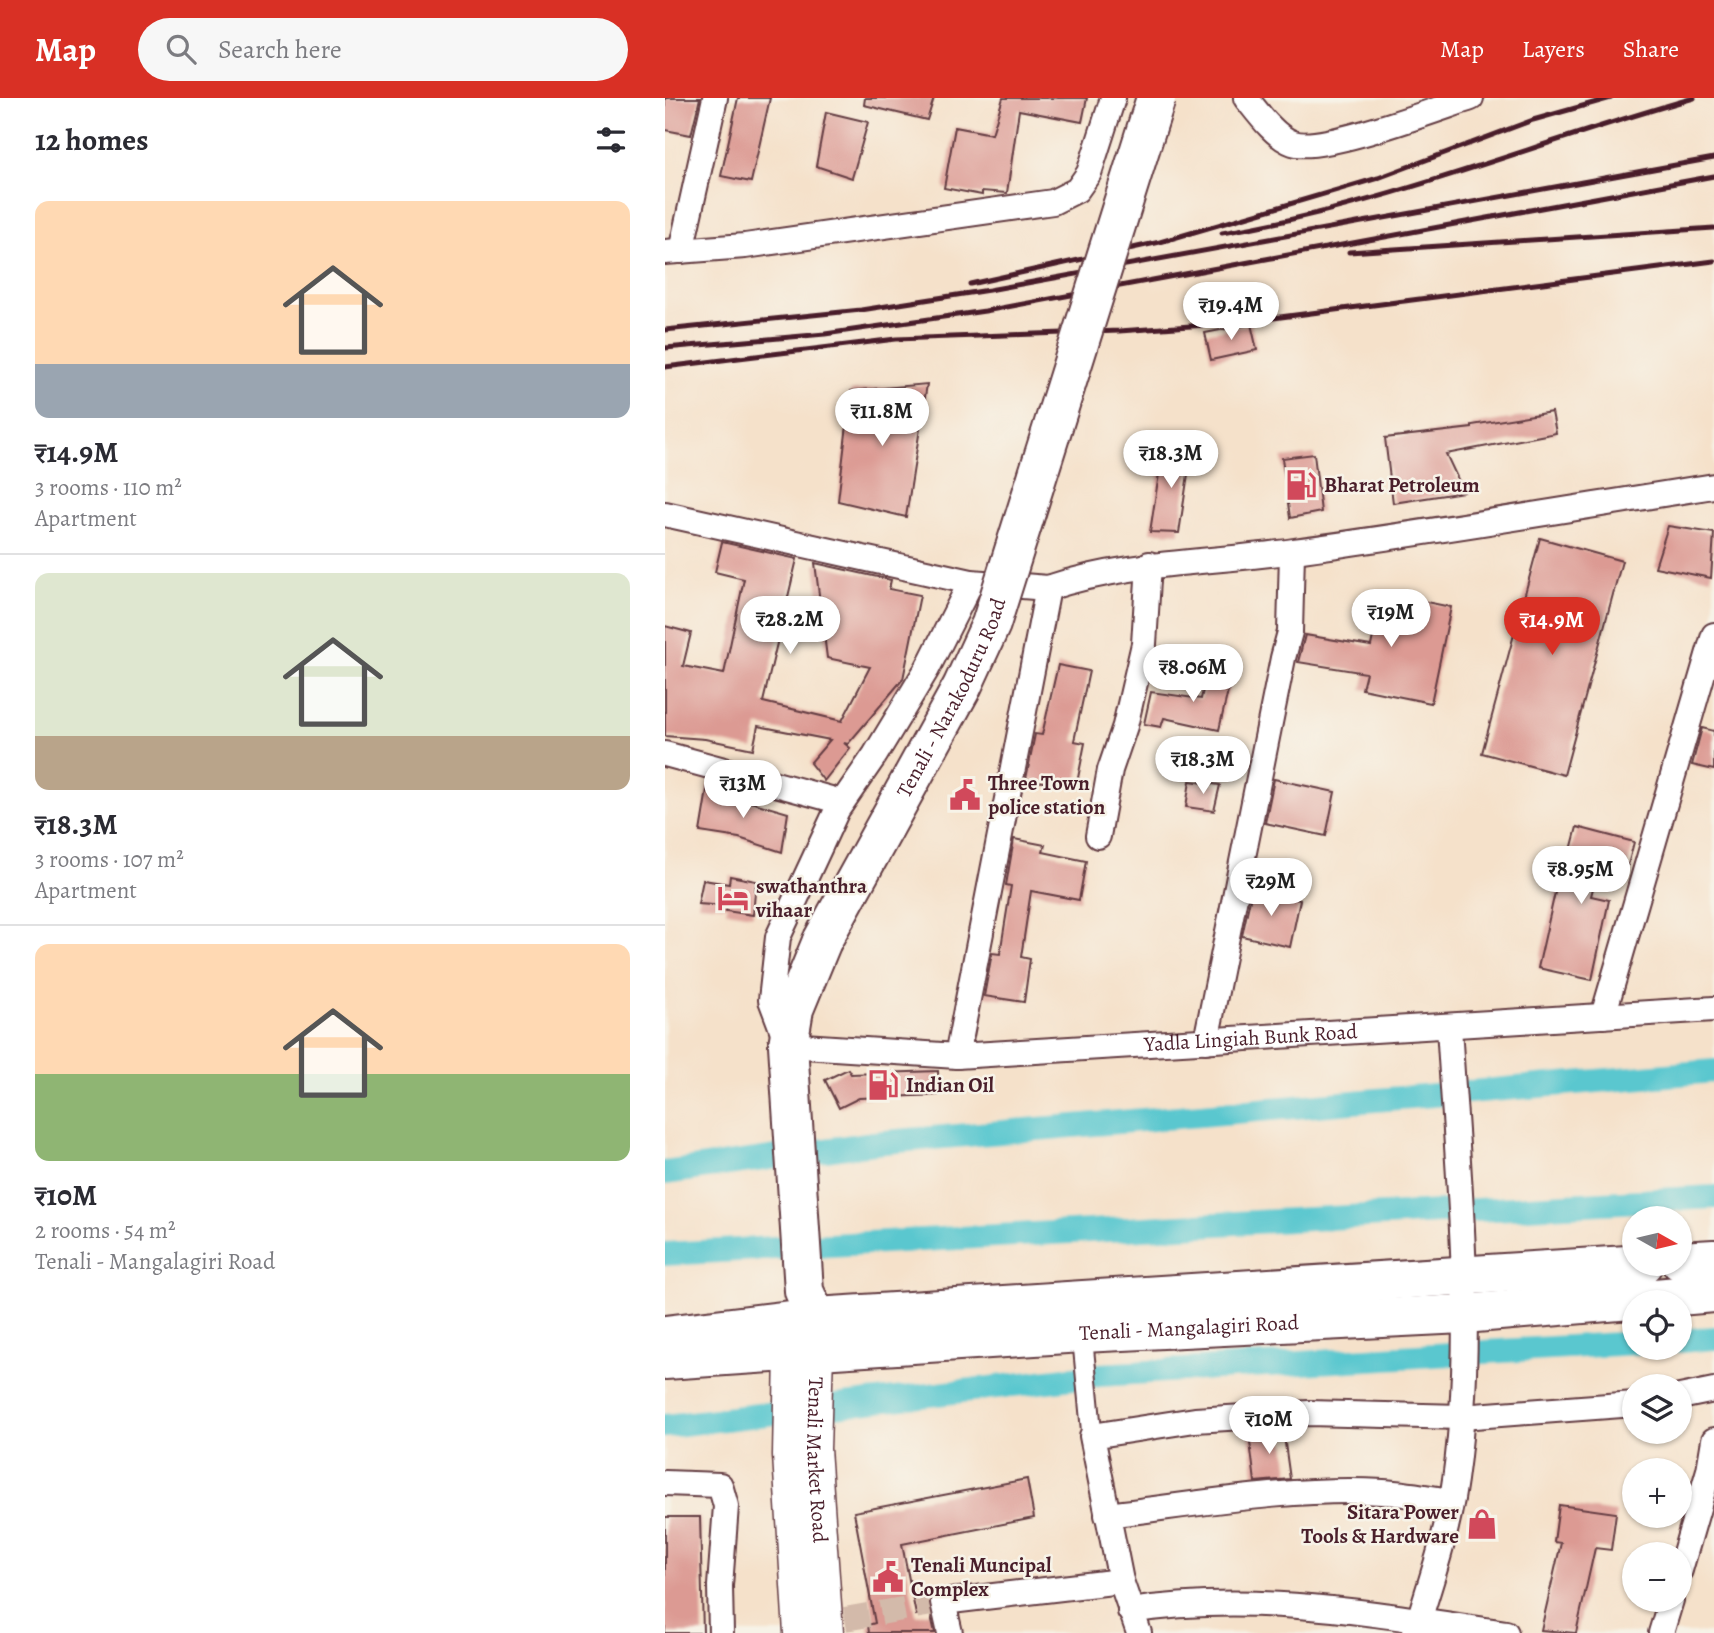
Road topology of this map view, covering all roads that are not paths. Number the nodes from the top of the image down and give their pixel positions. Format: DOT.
graph roads {
  1 [pos="715,98"];
  2 [pos="1113,98"];
  3 [pos="1156,98"];
  4 [pos="1246,98"];
  5 [pos="1471,98"];
  6 [pos="673,251"];
  7 [pos="1714,486"];
  8 [pos="665,514"];
  9 [pos="1292,552"];
  10 [pos="1149,564"];
  11 [pos="971,582"];
  12 [pos="1048,588"];
  13 [pos="1714,635"];
  14 [pos="665,754"];
  15 [pos="842,802"];
  16 [pos="1098,836"];
  17 [pos="1714,1008"];
  18 [pos="1602,1016"];
  19 [pos="1449,1026"];
  20 [pos="1206,1041"];
  21 [pos="957,1056"];
  22 [pos="790,1060"];
  23 [pos="1714,1259"];
  24 [pos="1692,1260"];
  25 [pos="1463,1262"];
  26 [pos="1622,1264"];
  27 [pos="1714,1293"];
  28 [pos="1463,1325"];
  29 [pos="665,1335"];
  30 [pos="804,1340"];
  31 [pos="1083,1346"];
  32 [pos="665,1360"];
  33 [pos="1714,1390"];
  34 [pos="1692,1395"];
  35 [pos="1622,1404"];
  36 [pos="1461,1406"];
  37 [pos="1092,1429"];
  38 [pos="1714,1440"];
  39 [pos="665,1483"];
  40 [pos="1451,1501"];
  41 [pos="1107,1515"];
  42 [pos="1688,1542"];
  43 [pos="1121,1581"];
  44 [pos="1667,1612"];
  45 [pos="1135,1622"];
  46 [pos="819,1627"];
  47 [pos="1417,1627"];
  48 [pos="722,1633"];
  49 [pos="950,1633"];
  50 [pos="1506,1633"];
  51 [pos="1661,1633"];
  1 -- 6 [label="street"];
  2 -- 6 [label="street"];
  3 -- 22 [label="main road, Tenali - Narakoduru Road, bridge"];
  4 -- 5 [label="street"];
  7 -- 9 [label="street"];
  8 -- 11 [label="street"];
  9 -- 10 [label="street"];
  9 -- 20 [label="street"];
  10 -- 12 [label="street"];
  10 -- 16 [label="street"];
  11 -- 12 [label="street"];
  11 -- 15 [label="street"];
  12 -- 21 [label="street"];
  13 -- 18 [label="street"];
  14 -- 15 [label="street"];
  15 -- 22 [label="street"];
  17 -- 18 [label="street, Yadla Lingiah Bunk Road"];
  18 -- 19 [label="street, Yadla Lingiah Bunk Road"];
  19 -- 20 [label="street, Yadla Lingiah Bunk Road"];
  19 -- 25 [label="street"];
  20 -- 21 [label="street, Yadla Lingiah Bunk Road"];
  21 -- 22 [label="street, Yadla Lingiah Bunk Road"];
  22 -- 30 [label="main road, Tenali - Narakoduru Road"];
  23 -- 24 [label="main road"];
  25 -- 26 [label="main road, Tenali - Mangalagiri Road"];
  25 -- 28 [label="street"];
  25 -- 30 [label="main road, Tenali - Mangalagiri Road"];
  27 -- 28 [label="main road, Tenali - Mangalagiri Road"];
  28 -- 31 [label="main road, Tenali - Mangalagiri Road"];
  28 -- 36 [label="street"];
  29 -- 30 [label="main road"];
  30 -- 31 [label="main road, Tenali - Mangalagiri Road"];
  30 -- 32 [label="main road, Tenali - Mangalagiri Road"];
  30 -- 46 [label="street, Tenali Market Road"];
  31 -- 37 [label="street"];
  33 -- 34 [label="street"];
  35 -- 36 [label="street"];
  36 -- 37 [label="street"];
  36 -- 40 [label="street"];
  37 -- 41 [label="street"];
  38 -- 42 [label="street"];
  39 -- 48 [label="street"];
  40 -- 41 [label="street"];
  40 -- 47 [label="street"];
  41 -- 43 [label="street"];
  43 -- 45 [label="street"];
  43 -- 49 [label="street"];
  44 -- 51 [label="street"];
  45 -- 47 [label="street"];
  47 -- 50 [label="street"];
}
